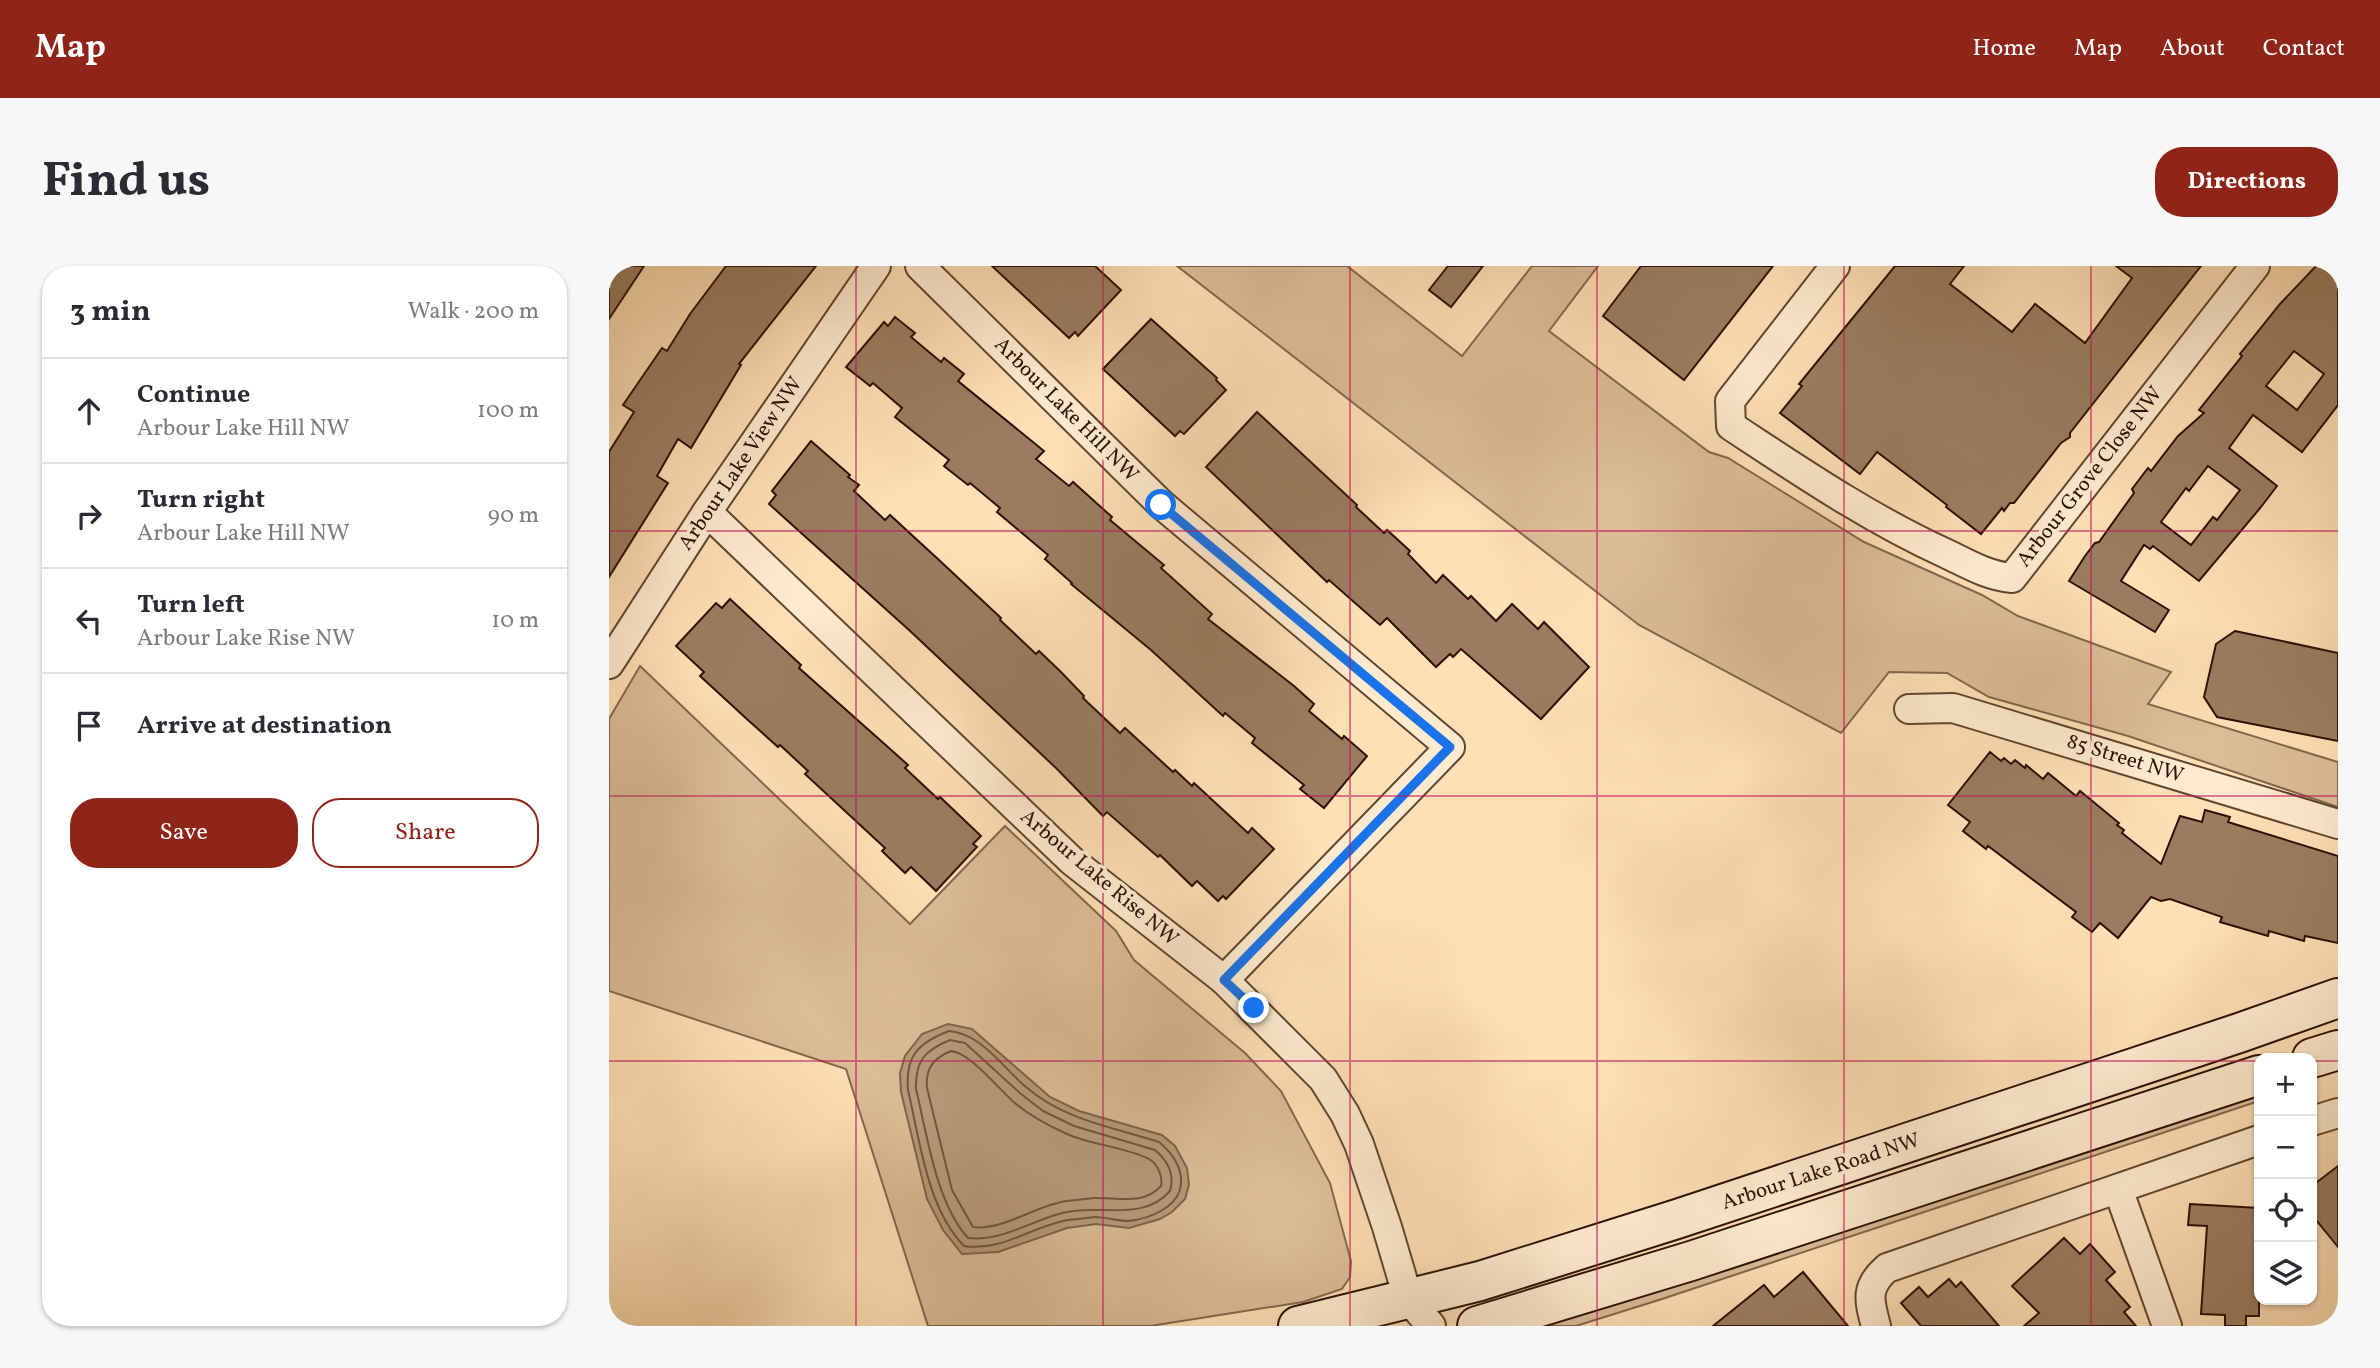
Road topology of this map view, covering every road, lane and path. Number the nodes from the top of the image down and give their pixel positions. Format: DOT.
graph roads {
  1 [pos="876,266"];
  2 [pos="920,266"];
  3 [pos="1835,266"];
  4 [pos="2255,266"];
  5 [pos="707,512"];
  6 [pos="609,664"];
  7 [pos="1909,709"];
  8 [pos="2338,824"];
  9 [pos="1224,980"];
  10 [pos="2338,998"];
  11 [pos="2338,1050"];
  12 [pos="2317,1056"];
  13 [pos="2254,1077"];
  14 [pos="2338,1113"];
  15 [pos="2317,1119"];
  16 [pos="2254,1142"];
  17 [pos="2118,1189"];
  18 [pos="1415,1317"];
  19 [pos="1298,1326"];
  20 [pos="1477,1326"];
  21 [pos="1876,1326"];
  22 [pos="2167,1326"];
  1 -- 5 [label="street, Arbour Lake View NW"];
  2 -- 9 [label="street, Arbour Lake Hill NW"];
  3 -- 4 [label="street, Arbour Grove Close NW"];
  5 -- 6 [label="street, Arbour Lake View NW"];
  5 -- 9 [label="street, Arbour Lake Rise NW"];
  7 -- 8 [label="street, 85 Street NW"];
  9 -- 18 [label="street, Arbour Lake Rise NW"];
  10 -- 18 [label="street, Arbour Lake Road NW"];
  11 -- 12 [label="street"];
  13 -- 20 [label="street"];
  14 -- 15 [label="street"];
  16 -- 17 [label="street"];
  17 -- 21 [label="street"];
  17 -- 22 [label="street"];
  18 -- 19 [label="street, Arbour Lake Road NW"];
}
